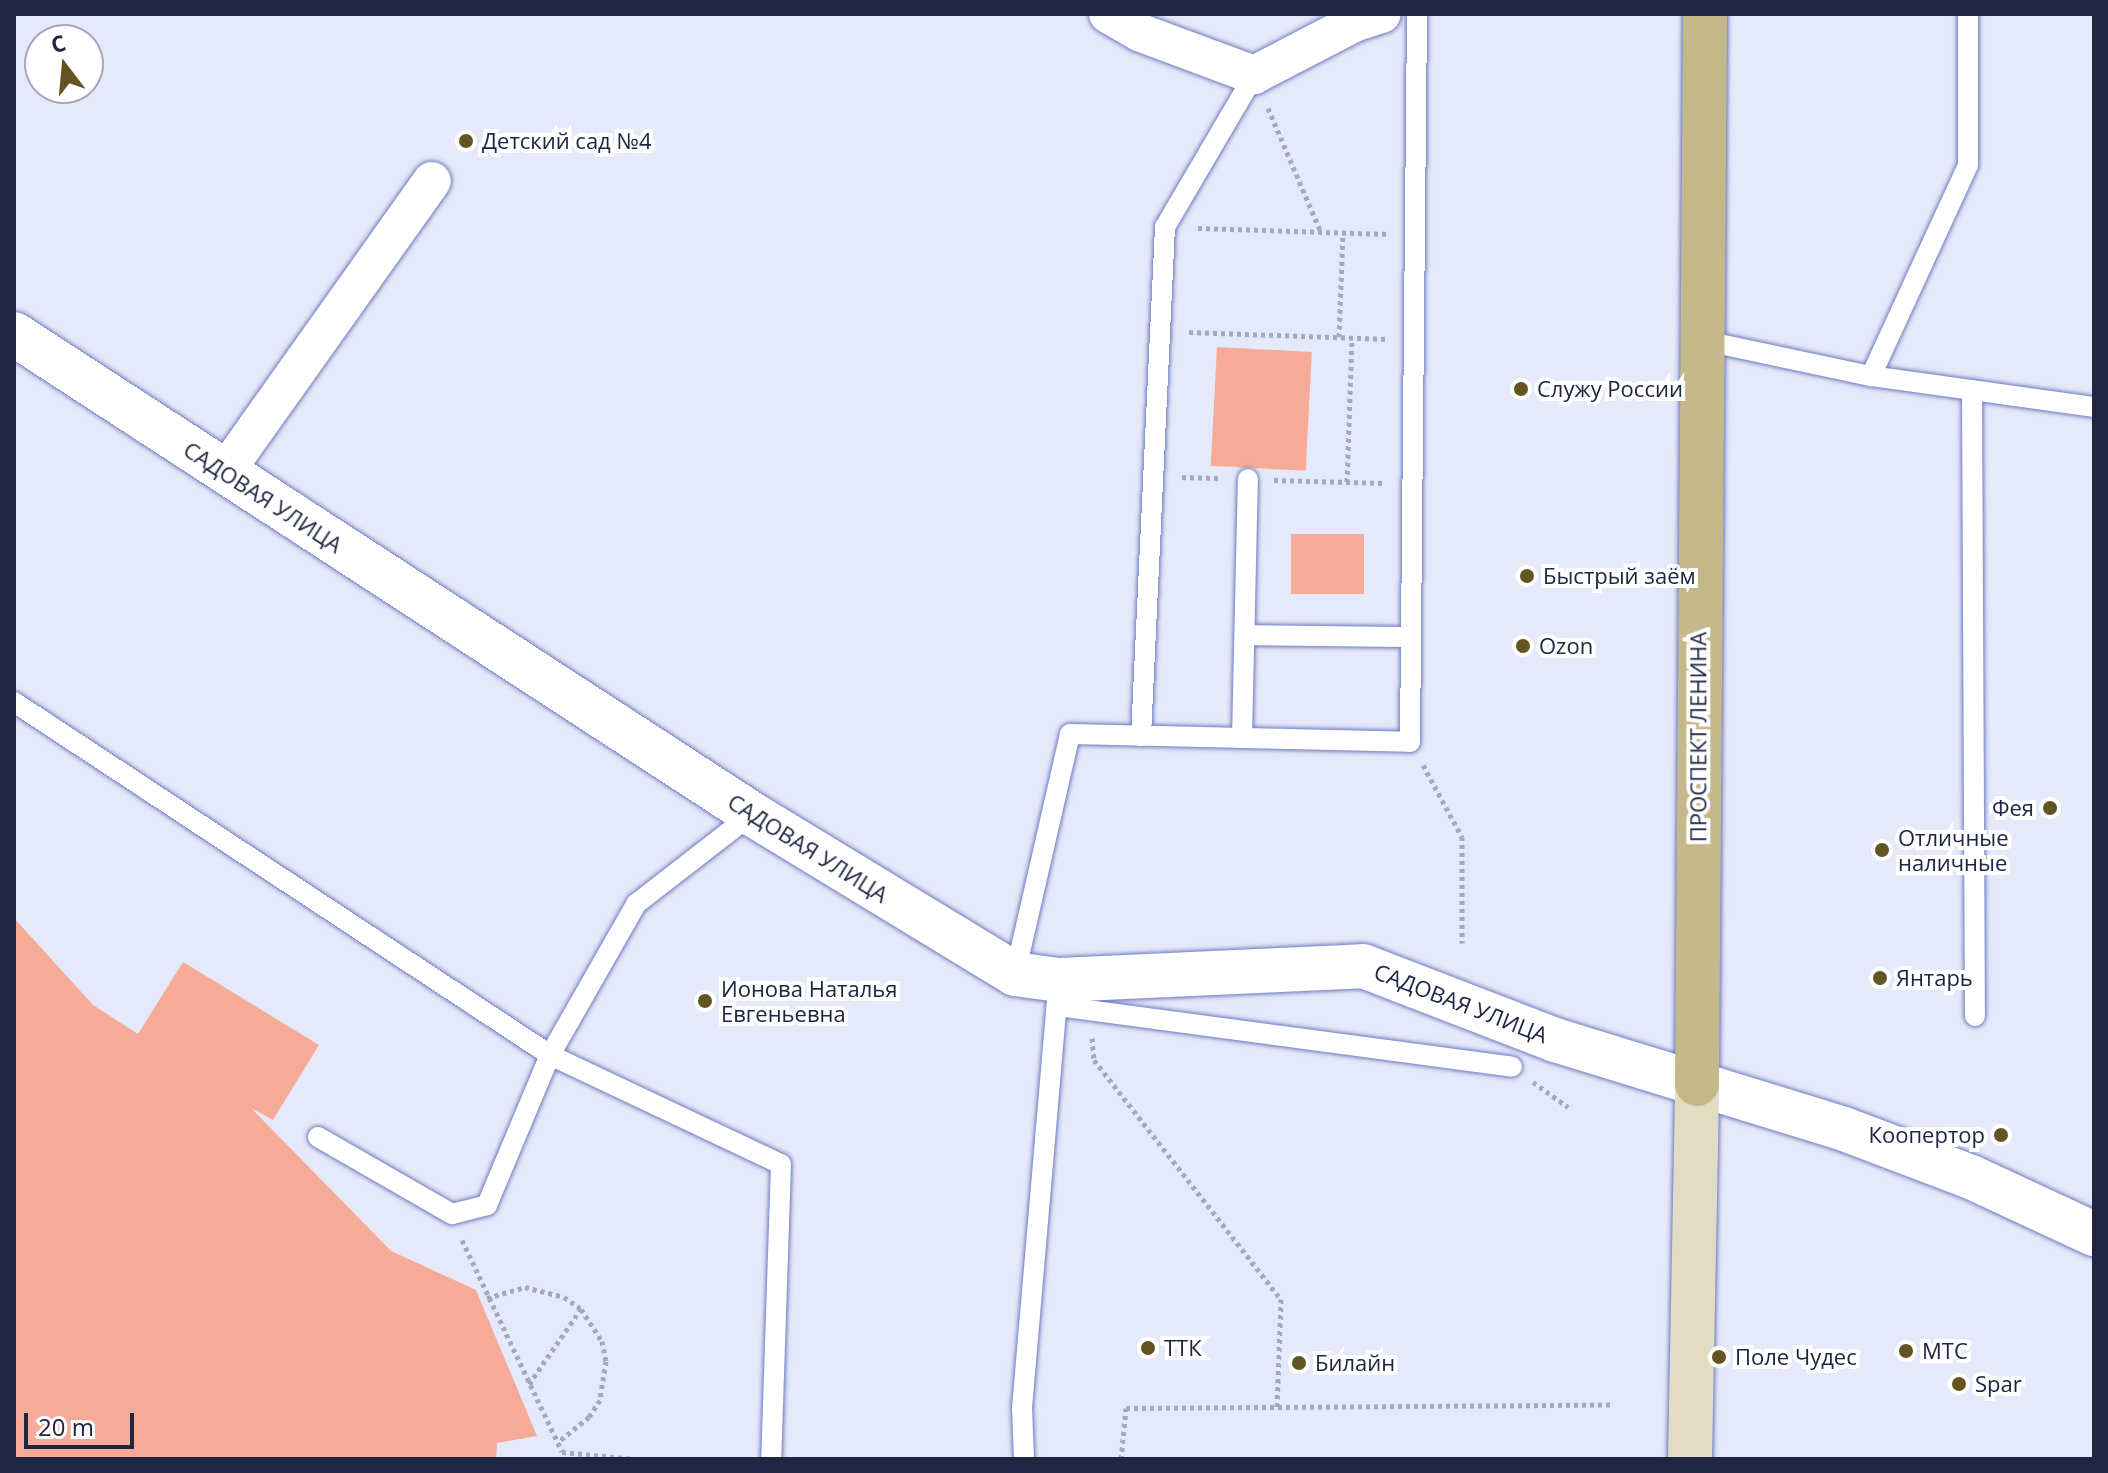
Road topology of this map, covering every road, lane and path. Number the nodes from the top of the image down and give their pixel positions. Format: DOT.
graph roads {
  1 [pos="1108,14"];
  2 [pos="1382,14"];
  3 [pos="1417,14"];
  4 [pos="1705,14"];
  5 [pos="1968,14"];
  6 [pos="1148,24"];
  7 [pos="1254,75"];
  8 [pos="432,181"];
  9 [pos="1165,227"];
  10 [pos="1321,232"];
  11 [pos="1343,233"];
  12 [pos="1415,235"];
  13 [pos="1160,331"];
  14 [pos="14,334"];
  15 [pos="1339,337"];
  16 [pos="1352,338"];
  17 [pos="1414,340"];
  18 [pos="1701,340"];
  19 [pos="1871,376"];
  20 [pos="1972,390"];
  21 [pos="2094,407"];
  22 [pos="225,472"];
  23 [pos="1153,476"];
  24 [pos="1248,479"];
  25 [pos="1347,482"];
  26 [pos="1413,484"];
  27 [pos="1245,635"];
  28 [pos="1411,637"];
  29 [pos="14,702"];
  30 [pos="1141,736"];
  31 [pos="1242,738"];
  32 [pos="1410,742"];
  33 [pos="752,814"];
  34 [pos="1462,943"];
  35 [pos="1015,974"];
  36 [pos="1058,993"];
  37 [pos="1975,1016"];
  38 [pos="1091,1031"];
  39 [pos="550,1055"];
  40 [pos="1512,1067"];
  41 [pos="1697,1084"];
  42 [pos="318,1137"];
  43 [pos="452,1214"];
  44 [pos="2094,1234"];
  45 [pos="487,1298"];
  46 [pos="581,1309"];
  47 [pos="529,1384"];
  48 [pos="1610,1405"];
  49 [pos="1277,1407"];
  50 [pos="558,1442"];
  51 [pos="635,1459"];
  52 [pos="771,1459"];
  53 [pos="1024,1459"];
  54 [pos="1121,1459"];
  55 [pos="1690,1459"];
  1 -- 6 [label="street"];
  2 -- 7 [label="street"];
  3 -- 12 [label="lane"];
  4 -- 18 [label="main road, ПРОСПЕКТ ЛЕНИНА"];
  5 -- 19 [label="lane"];
  6 -- 7 [label="street"];
  7 -- 9 [label="lane"];
  7 -- 10 [label="path"];
  8 -- 22 [label="street"];
  9 -- 10 [label="path"];
  9 -- 13 [label="lane"];
  10 -- 11 [label="path"];
  11 -- 12 [label="path"];
  11 -- 15 [label="path"];
  12 -- 17 [label="lane"];
  13 -- 15 [label="path"];
  13 -- 23 [label="lane"];
  14 -- 22 [label="street, САДОВАЯ УЛИЦА"];
  15 -- 16 [label="path"];
  16 -- 17 [label="path"];
  16 -- 25 [label="path"];
  17 -- 26 [label="lane"];
  18 -- 19 [label="lane"];
  18 -- 41 [label="main road, ПРОСПЕКТ ЛЕНИНА"];
  19 -- 20 [label="lane"];
  20 -- 21 [label="lane"];
  20 -- 37 [label="lane"];
  22 -- 33 [label="street, САДОВАЯ УЛИЦА"];
  23 -- 24 [label="path"];
  23 -- 30 [label="lane"];
  24 -- 25 [label="path"];
  24 -- 27 [label="lane"];
  25 -- 26 [label="path"];
  26 -- 28 [label="lane"];
  27 -- 28 [label="lane"];
  27 -- 31 [label="lane"];
  28 -- 32 [label="lane"];
  29 -- 39 [label="lane"];
  30 -- 31 [label="lane"];
  30 -- 35 [label="lane"];
  31 -- 32 [label="lane"];
  32 -- 34 [label="path"];
  33 -- 35 [label="street, САДОВАЯ УЛИЦА"];
  33 -- 39 [label="lane"];
  35 -- 36 [label="street, САДОВАЯ УЛИЦА"];
  36 -- 40 [label="lane"];
  36 -- 41 [label="street, САДОВАЯ УЛИЦА"];
  36 -- 53 [label="lane"];
  38 -- 49 [label="path"];
  39 -- 43 [label="lane"];
  39 -- 52 [label="lane"];
  41 -- 44 [label="street, САДОВАЯ УЛИЦА"];
  41 -- 55 [label="main road, ПРОСПЕКТ ЛЕНИНА"];
  42 -- 43 [label="lane"];
  43 -- 45 [label="path"];
  45 -- 46 [label="path"];
  45 -- 47 [label="path"];
  46 -- 47 [label="path"];
  46 -- 50 [label="path"];
  47 -- 50 [label="path"];
  48 -- 49 [label="path"];
  49 -- 54 [label="path"];
  50 -- 51 [label="path"];
}
